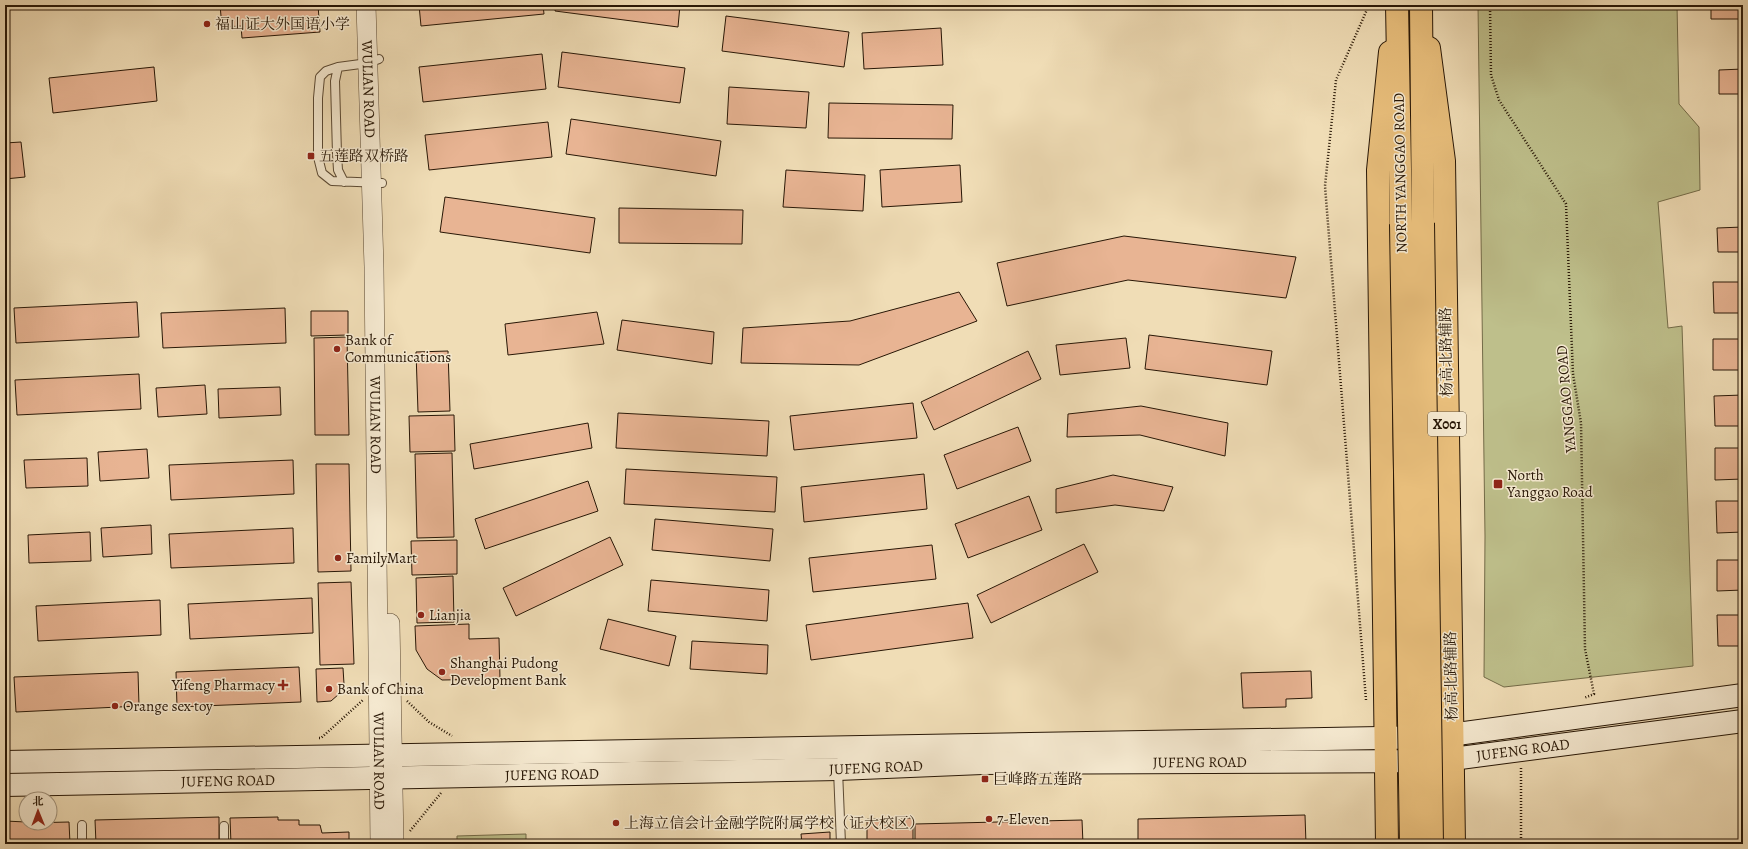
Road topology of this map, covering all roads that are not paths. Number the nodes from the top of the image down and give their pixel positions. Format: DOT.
graph roads {
  1 [pos="366,5"];
  2 [pos="378,5"];
  3 [pos="1396,5"];
  4 [pos="1422,5"];
  5 [pos="374,61"];
  6 [pos="338,67"];
  7 [pos="344,182"];
  8 [pos="376,183"];
  9 [pos="1743,695"];
  10 [pos="1743,721"];
  11 [pos="1451,735"];
  12 [pos="1386,738"];
  13 [pos="385,756"];
  14 [pos="1452,760"];
  15 [pos="1386,761"];
  16 [pos="5,762"];
  17 [pos="838,769"];
  18 [pos="386,778"];
  19 [pos="5,785"];
  20 [pos="82,825"];
  21 [pos="224,826"];
  22 [pos="401,839"];
  23 [pos="82,844"];
  24 [pos="224,844"];
  25 [pos="380,844"];
  26 [pos="841,844"];
  27 [pos="1388,844"];
  28 [pos="1411,844"];
  29 [pos="1432,844"];
  30 [pos="1454,844"];
  1 -- 5 [label="street, WULIAN ROAD"];
  2 -- 5 [label="street, WULIAN ROAD"];
  3 -- 12 [label="main road"];
  3 -- 28 [label="main road, NORTH YANGGAO ROAD, bridge"];
  4 -- 11 [label="main road, 杨高北路辅路 / X001"];
  4 -- 29 [label="main road, NORTH YANGGAO ROAD / X001, bridge"];
  5 -- 6 [label="lane"];
  5 -- 8 [label="street, WULIAN ROAD"];
  6 -- 7 [label="lane"];
  6 -- 7 [label="lane"];
  7 -- 8 [label="lane"];
  8 -- 13 [label="street, WULIAN ROAD"];
  8 -- 13 [label="street, WULIAN ROAD"];
  9 -- 11 [label="main road, JUFENG ROAD"];
  10 -- 14 [label="main road, JUFENG ROAD"];
  11 -- 12 [label="main road, JUFENG ROAD"];
  11 -- 14 [label="main road, 杨高北路辅路 / X001"];
  12 -- 13 [label="main road, JUFENG ROAD"];
  12 -- 15 [label="main road"];
  13 -- 16 [label="main road, JUFENG ROAD"];
  13 -- 18 [label="street, WULIAN ROAD"];
  14 -- 15 [label="main road, JUFENG ROAD"];
  14 -- 30 [label="main road, 杨高北路辅路 / X001"];
  15 -- 17 [label="main road, JUFENG ROAD"];
  15 -- 27 [label="main road"];
  17 -- 18 [label="main road, JUFENG ROAD"];
  17 -- 26 [label="lane"];
  18 -- 19 [label="main road, JUFENG ROAD"];
  18 -- 22 [label="street, WULIAN ROAD"];
  18 -- 25 [label="street, WULIAN ROAD"];
  20 -- 23 [label="lane"];
  21 -- 24 [label="lane"];
}
